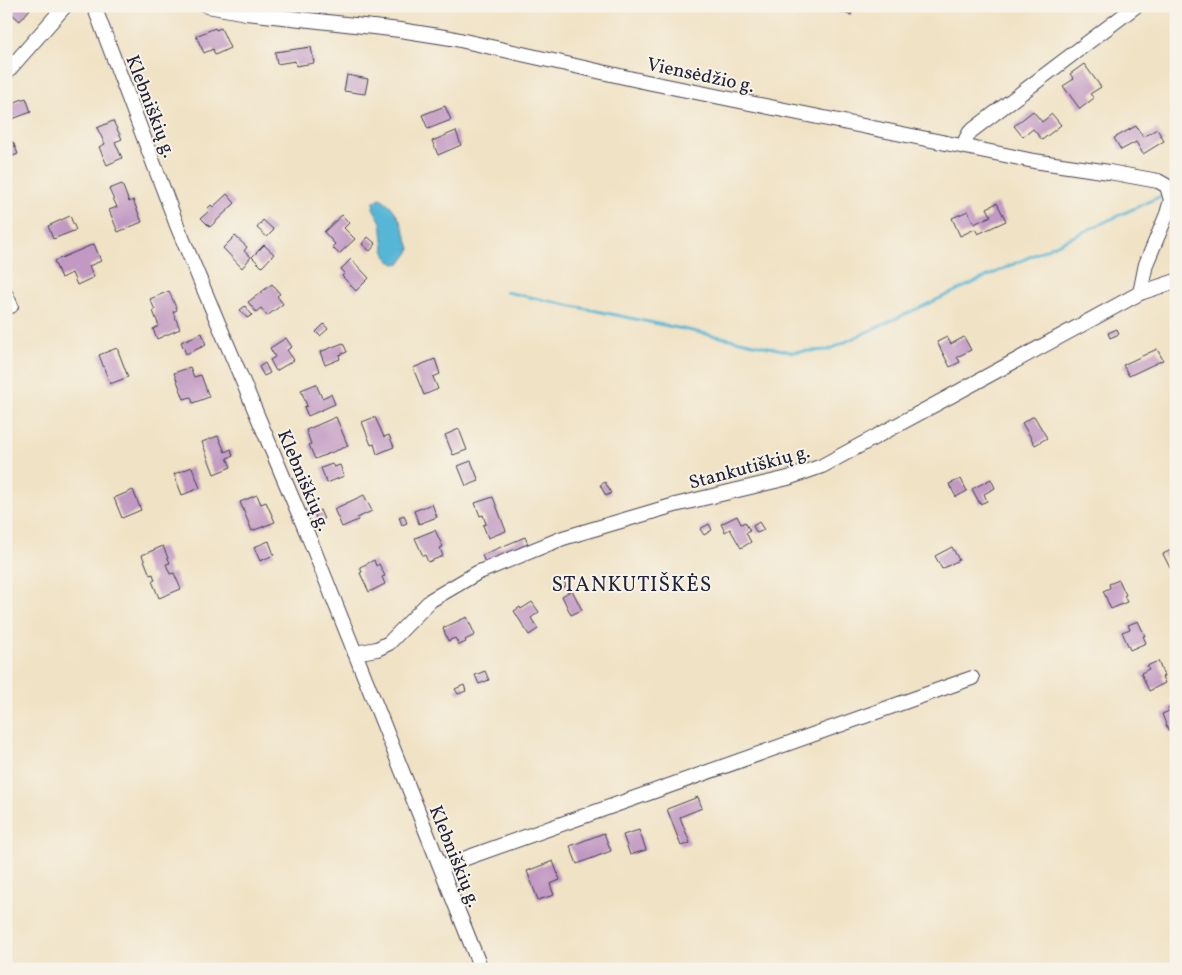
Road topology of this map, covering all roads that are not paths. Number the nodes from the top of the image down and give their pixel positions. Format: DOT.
graph roads {
  1 [pos="64,6"];
  2 [pos="94,6"];
  3 [pos="208,6"];
  4 [pos="1136,6"];
  5 [pos="6,73"];
  6 [pos="965,146"];
  7 [pos="1176,281"];
  8 [pos="1140,293"];
  9 [pos="355,653"];
  10 [pos="972,678"];
  11 [pos="441,867"];
  12 [pos="481,969"];
  1 -- 5 [label="street"];
  2 -- 9 [label="street, Klebniškių g."];
  3 -- 6 [label="street, Viensėdžio g."];
  4 -- 6 [label="street"];
  6 -- 8 [label="street, Viensėdžio g."];
  7 -- 8 [label="street, Stankutiškių g."];
  8 -- 9 [label="street, Stankutiškių g."];
  9 -- 11 [label="street, Klebniškių g."];
  10 -- 11 [label="street"];
  11 -- 12 [label="street, Klebniškių g."];
}
